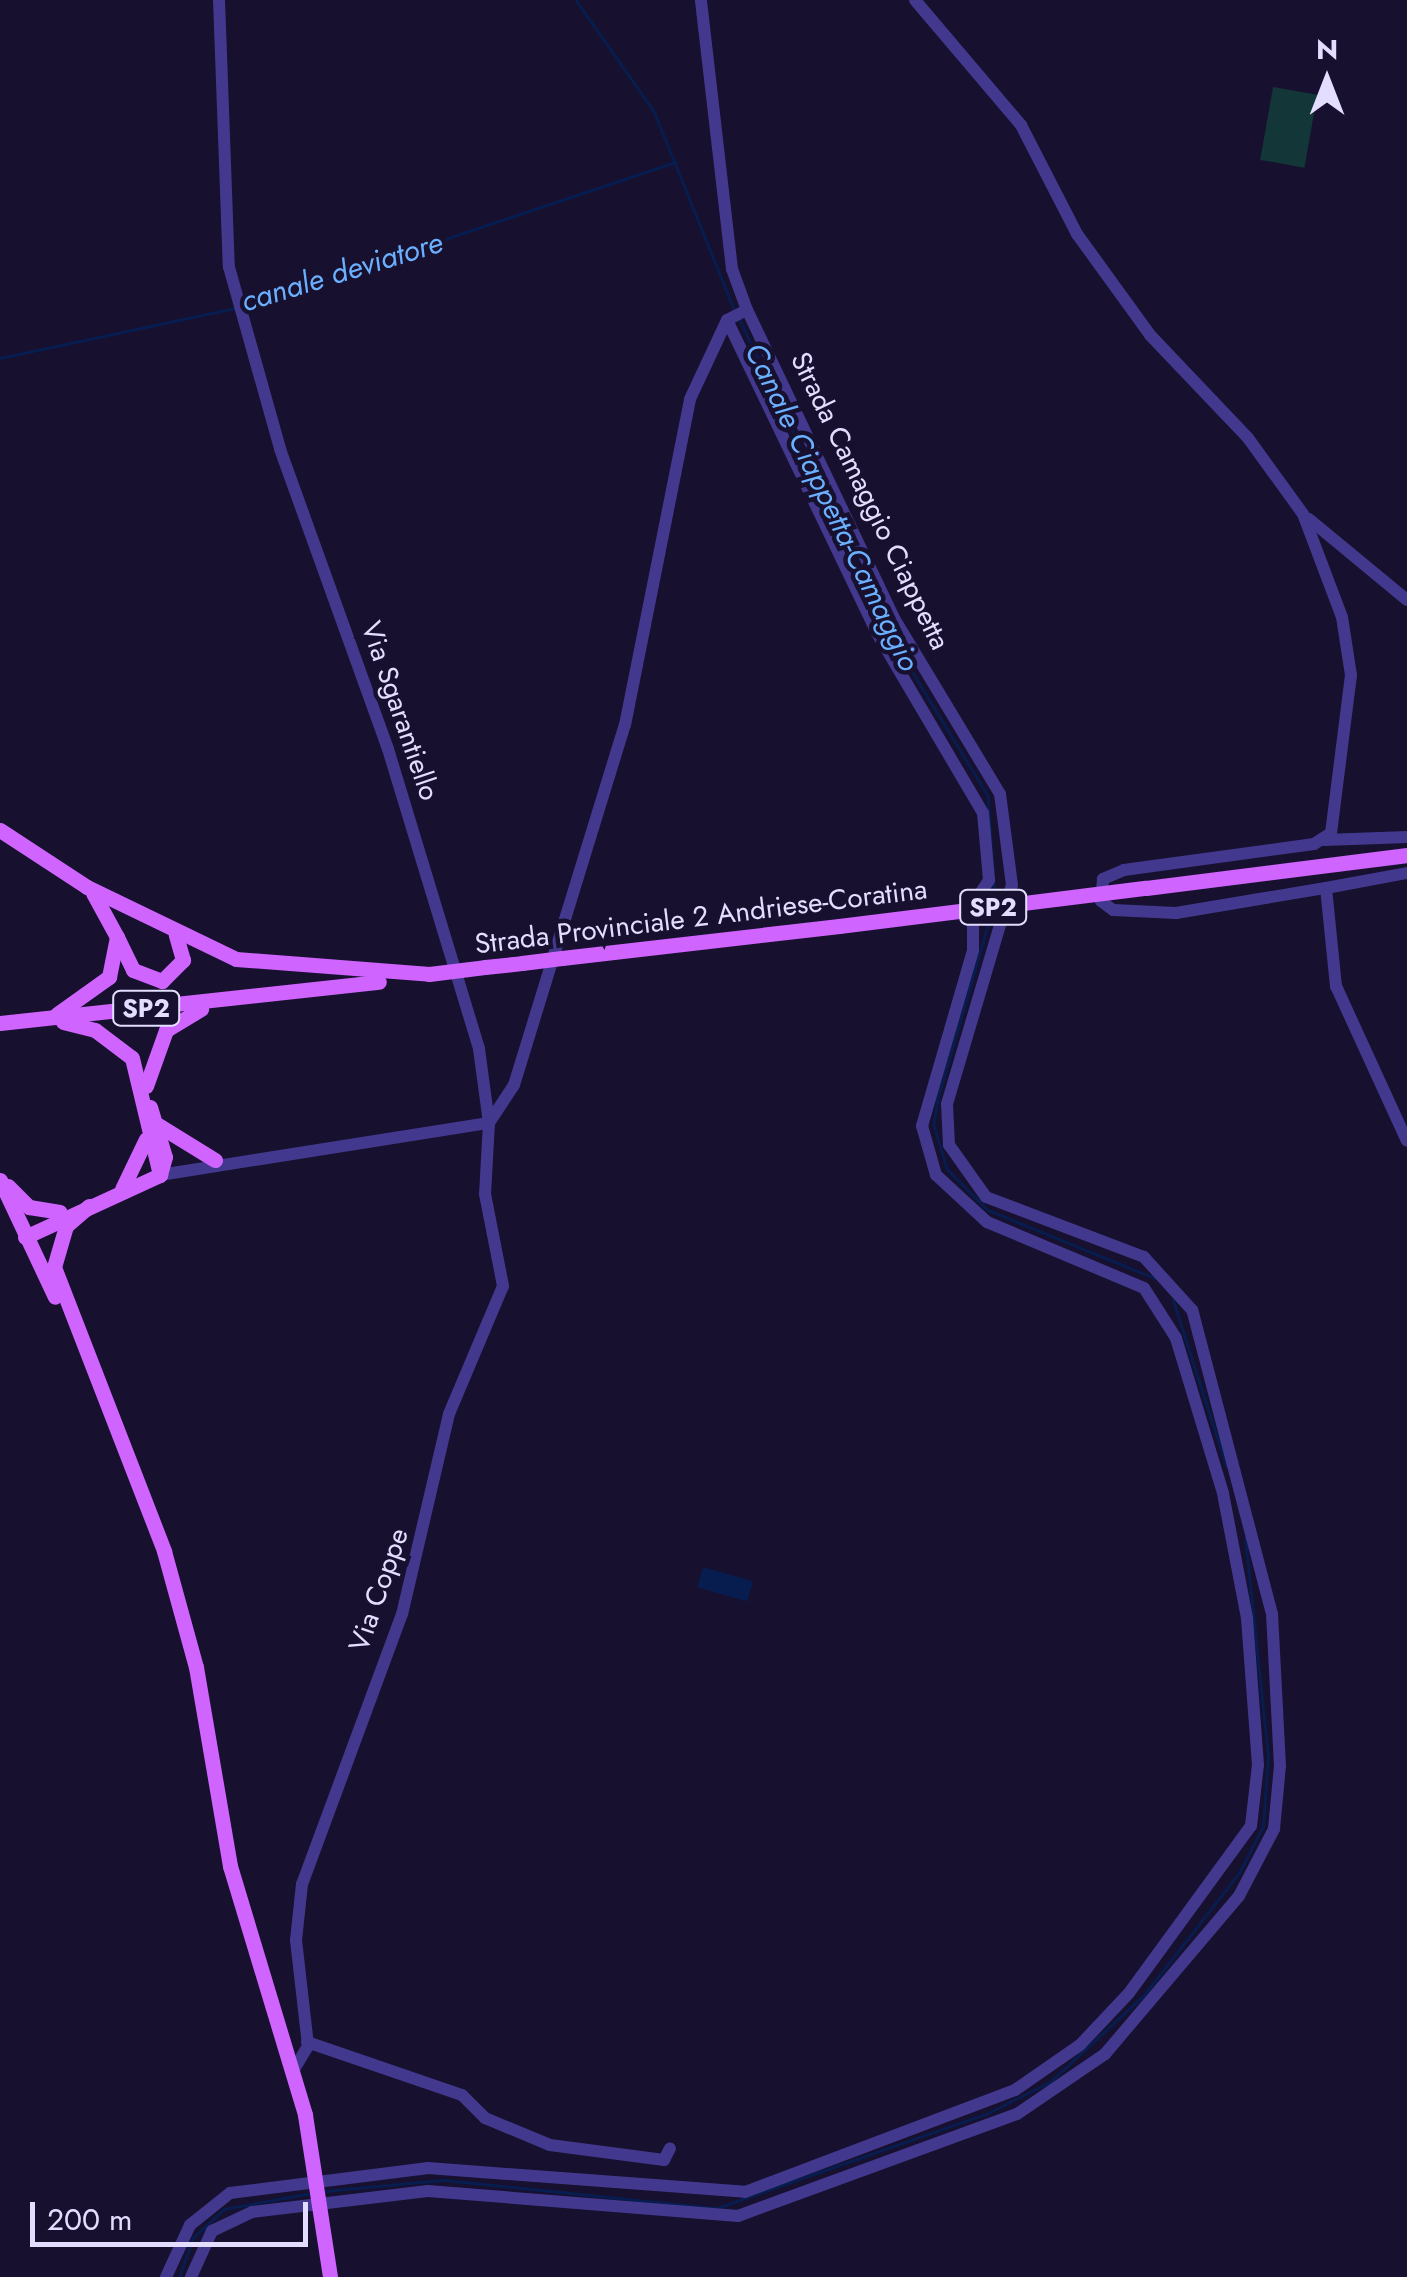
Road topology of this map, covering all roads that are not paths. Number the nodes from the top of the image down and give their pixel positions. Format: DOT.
graph roads {
  1 [pos="219,0"];
  2 [pos="701,0"];
  3 [pos="915,0"];
  4 [pos="737,315"];
  5 [pos="828,480"];
  6 [pos="809,488"];
  7 [pos="1302,514"];
  8 [pos="1407,600"];
  9 [pos="944,701"];
  10 [pos="922,713"];
  11 [pos="0,830"];
  12 [pos="1407,837"];
  13 [pos="1325,840"];
  14 [pos="1407,855"];
  15 [pos="1407,873"];
  16 [pos="87,887"];
  17 [pos="1326,888"];
  18 [pos="176,935"];
  19 [pos="118,937"];
  20 [pos="429,974"];
  21 [pos="248,996"];
  22 [pos="957,997"];
  23 [pos="979,1004"];
  24 [pos="44,1019"];
  25 [pos="0,1024"];
  26 [pos="147,1096"];
  27 [pos="489,1123"];
  28 [pos="158,1124"];
  29 [pos="146,1139"];
  30 [pos="1407,1141"];
  31 [pos="216,1160"];
  32 [pos="160,1175"];
  33 [pos="0,1178"];
  34 [pos="122,1190"];
  35 [pos="1021,1214"];
  36 [pos="68,1219"];
  37 [pos="1012,1234"];
  38 [pos="25,1236"];
  39 [pos="82,1350"];
  40 [pos="1212,1376"];
  41 [pos="1188,1382"];
  42 [pos="1272,1614"];
  43 [pos="1247,1618"];
  44 [pos="1218,1879"];
  45 [pos="1239,1896"];
  46 [pos="307,2042"];
  47 [pos="294,2068"];
  48 [pos="885,2139"];
  49 [pos="670,2148"];
  50 [pos="893,2161"];
  51 [pos="599,2184"];
  52 [pos="319,2192"];
  53 [pos="596,2209"];
  54 [pos="190,2224"];
  55 [pos="208,2237"];
  56 [pos="166,2277"];
  57 [pos="191,2277"];
  58 [pos="330,2277"];
  1 -- 27 [label="street, Via Sgarantiello"];
  2 -- 4 [label="street, Strada Camaggio Ciappetta"];
  3 -- 7 [label="street"];
  4 -- 5 [label="street, Strada Camaggio Ciappetta"];
  4 -- 6 [label="street"];
  4 -- 27 [label="street"];
  5 -- 6 [label="street"];
  5 -- 9 [label="street, Strada Camaggio Ciappetta"];
  6 -- 10 [label="street"];
  7 -- 8 [label="street"];
  7 -- 13 [label="street"];
  9 -- 10 [label="street"];
  9 -- 23 [label="street, Strada Camaggio Ciappetta"];
  10 -- 22 [label="street"];
  11 -- 16 [label="main road"];
  12 -- 13 [label="street"];
  13 -- 17 [label="street"];
  14 -- 20 [label="main road, Strada Provinciale 2 Andriese-Coratina / SP2, bridge"];
  15 -- 17 [label="street"];
  16 -- 18 [label="main road"];
  16 -- 19 [label="main road"];
  17 -- 30 [label="street"];
  18 -- 19 [label="main road"];
  18 -- 20 [label="main road"];
  19 -- 24 [label="main road"];
  20 -- 21 [label="main road, Strada Provinciale 2 Andriese-Coratina / SP2"];
  21 -- 24 [label="main road, Strada Provinciale 2 Andriese-Coratina / SP2"];
  21 -- 26 [label="main road"];
  22 -- 23 [label="street"];
  22 -- 37 [label="street"];
  23 -- 35 [label="street, Strada Camaggio Ciappetta"];
  24 -- 25 [label="main road, Strada Provinciale 2 Andriese-Coratina / SP2"];
  24 -- 26 [label="main road"];
  26 -- 28 [label="main road"];
  26 -- 29 [label="main road"];
  27 -- 31 [label="street"];
  27 -- 46 [label="street, Via Coppe"];
  28 -- 31 [label="main road"];
  28 -- 32 [label="main road"];
  29 -- 32 [label="main road"];
  29 -- 34 [label="main road"];
  31 -- 32 [label="street"];
  32 -- 34 [label="main road"];
  33 -- 36 [label="main road"];
  33 -- 38 [label="main road"];
  34 -- 36 [label="main road"];
  35 -- 37 [label="street"];
  35 -- 40 [label="street, Strada Camaggio Ciappetta"];
  36 -- 38 [label="main road"];
  36 -- 39 [label="main road"];
  37 -- 41 [label="street"];
  38 -- 39 [label="main road"];
  39 -- 47 [label="main road"];
  40 -- 41 [label="street"];
  40 -- 42 [label="street, Strada Camaggio Ciappetta"];
  41 -- 43 [label="street"];
  42 -- 43 [label="street"];
  42 -- 45 [label="street, Strada Camaggio Ciappetta"];
  43 -- 44 [label="street"];
  44 -- 45 [label="street"];
  44 -- 48 [label="street"];
  45 -- 50 [label="street, Strada Camaggio Ciappetta"];
  46 -- 47 [label="street"];
  46 -- 49 [label="street"];
  47 -- 52 [label="main road"];
  48 -- 50 [label="street"];
  48 -- 51 [label="street"];
  50 -- 53 [label="street, Strada Camaggio Ciappetta"];
  51 -- 52 [label="street"];
  51 -- 53 [label="street"];
  52 -- 53 [label="street, Strada Camaggio Ciappetta"];
  52 -- 54 [label="street"];
  52 -- 55 [label="street"];
  52 -- 58 [label="main road"];
  54 -- 55 [label="street"];
  54 -- 56 [label="street"];
  55 -- 57 [label="street"];
}
